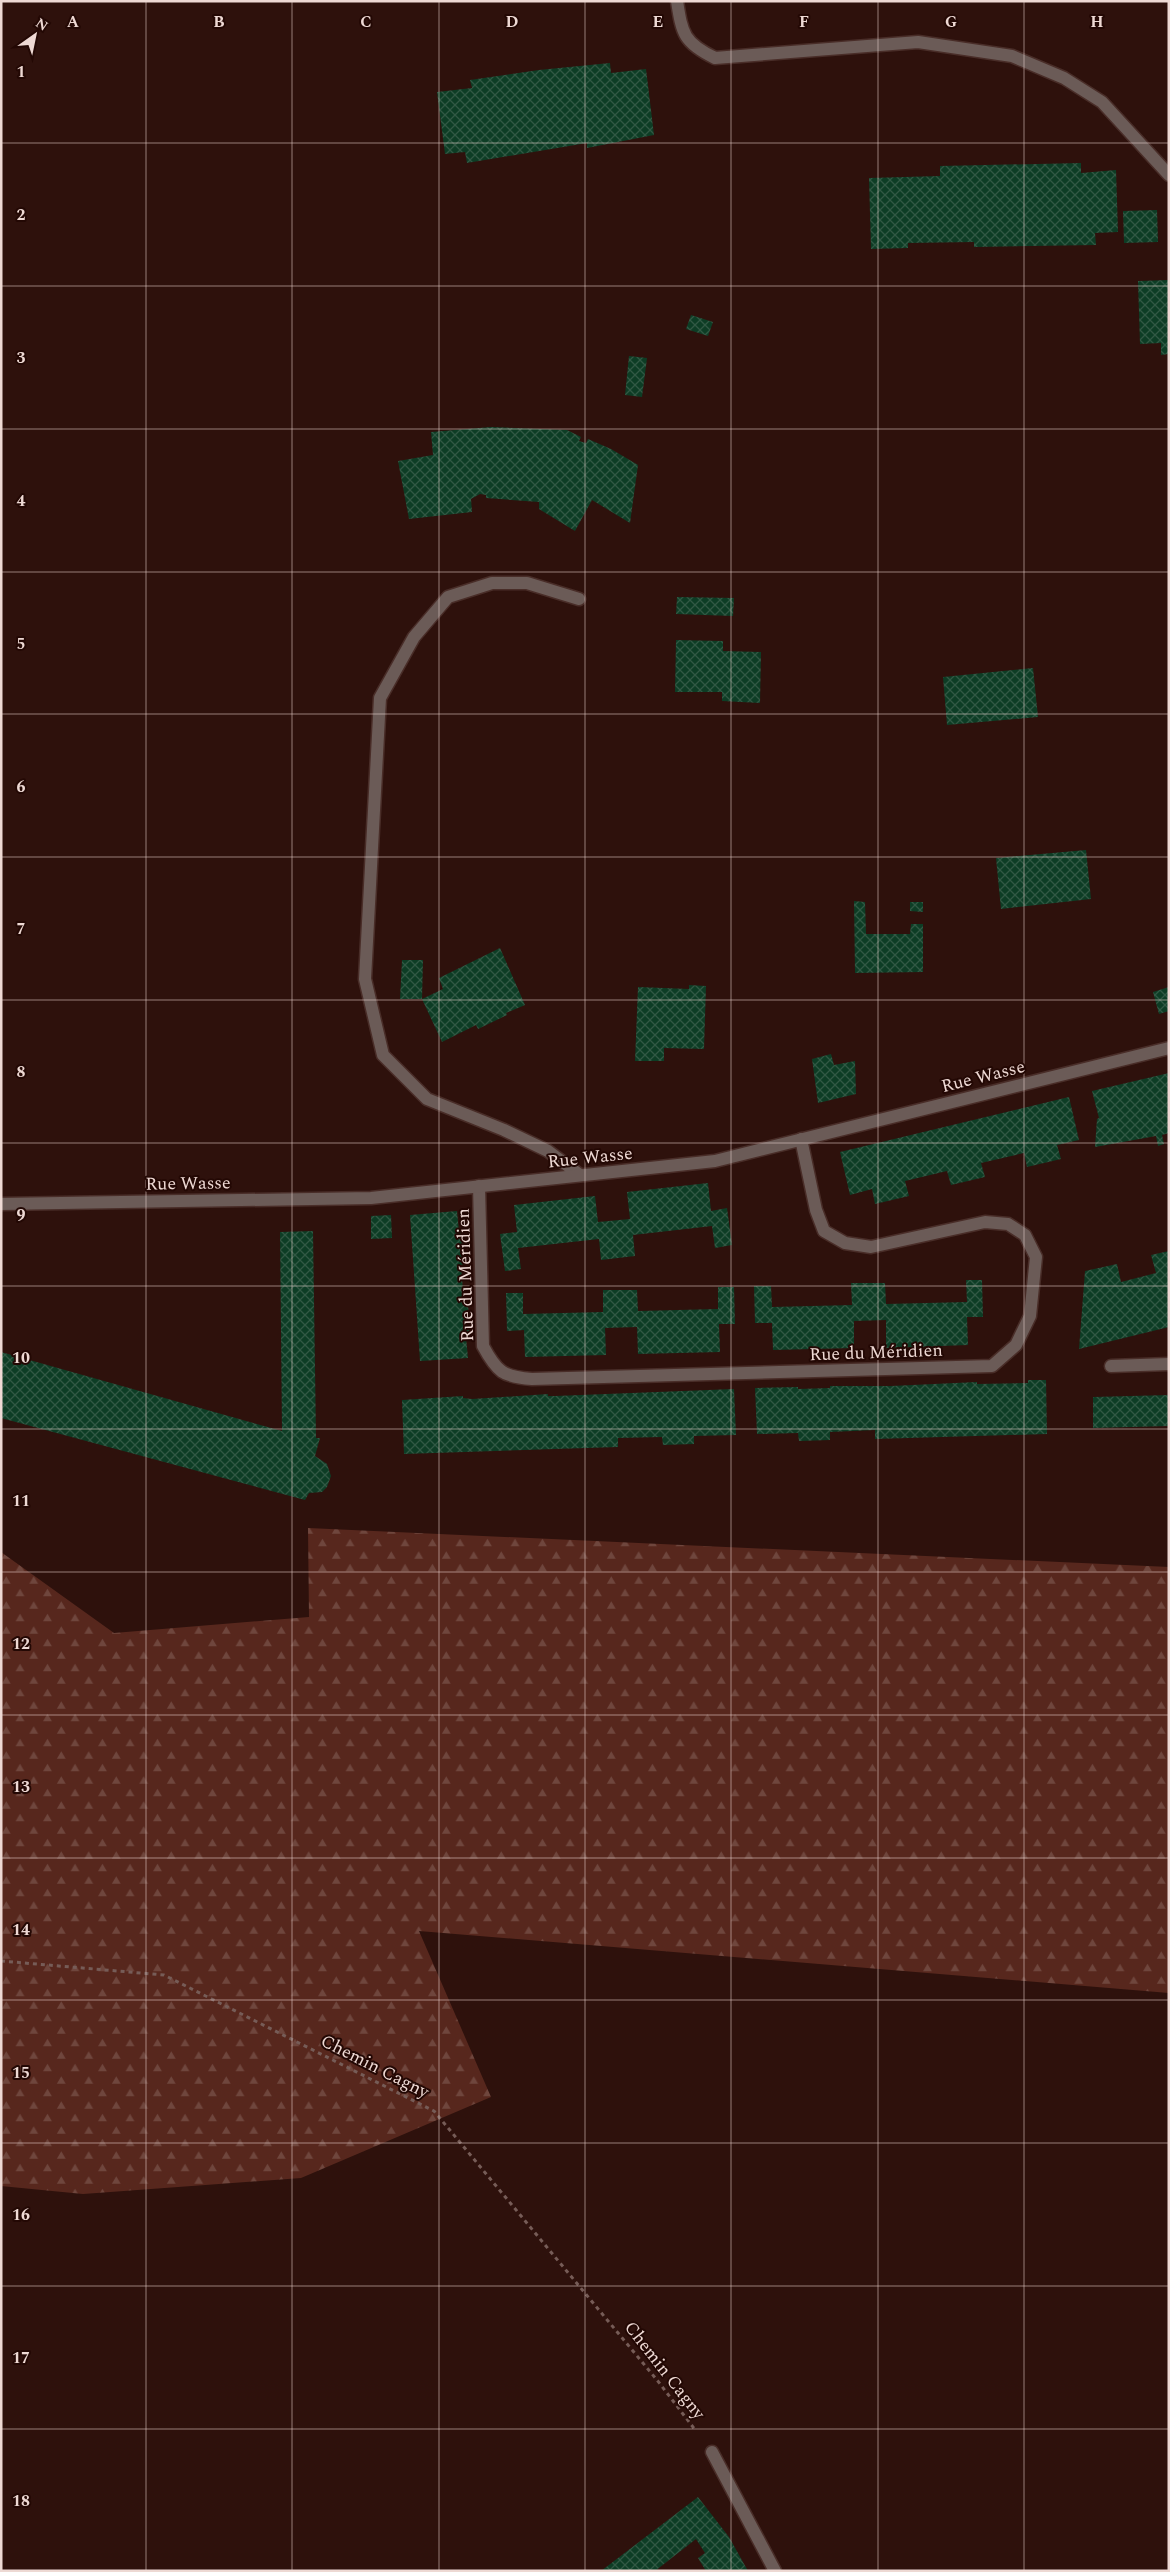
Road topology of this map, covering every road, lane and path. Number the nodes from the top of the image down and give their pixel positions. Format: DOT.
graph roads {
  1 [pos="677,1"];
  2 [pos="1169,175"];
  3 [pos="579,599"];
  4 [pos="1169,1048"];
  5 [pos="802,1139"];
  6 [pos="580,1175"];
  7 [pos="479,1186"];
  8 [pos="1,1204"];
  9 [pos="1169,1364"];
  10 [pos="1110,1366"];
  11 [pos="1,1961"];
  12 [pos="712,2452"];
  13 [pos="775,2571"];
  1 -- 2 [label="street"];
  3 -- 6 [label="street"];
  4 -- 5 [label="street, Rue Wasse"];
  5 -- 6 [label="street, Rue Wasse"];
  5 -- 7 [label="street, Rue du Méridien"];
  6 -- 7 [label="street, Rue Wasse"];
  7 -- 8 [label="street, Rue Wasse"];
  9 -- 10 [label="street"];
  11 -- 12 [label="path, Chemin Cagny"];
  12 -- 13 [label="street"];
}
